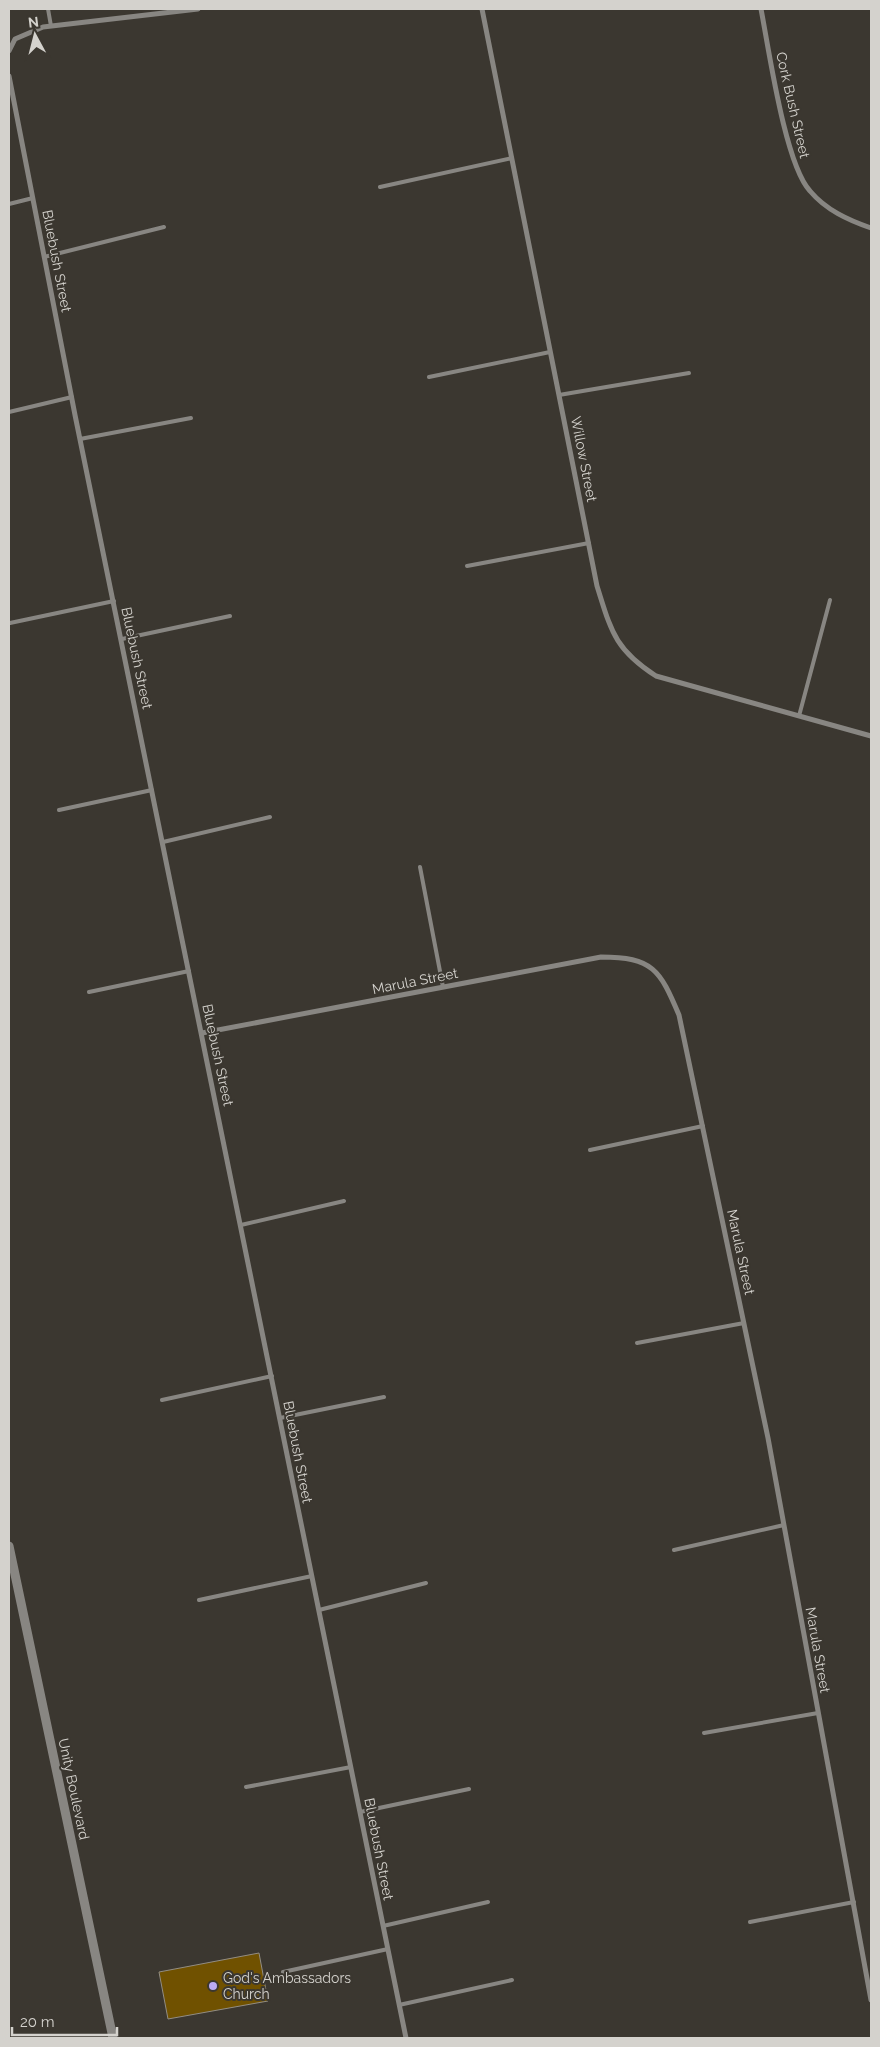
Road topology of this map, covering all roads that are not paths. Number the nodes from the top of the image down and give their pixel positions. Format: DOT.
graph roads {
  1 [pos="48,9"];
  2 [pos="198,9"];
  3 [pos="482,9"];
  4 [pos="761,9"];
  5 [pos="51,26"];
  6 [pos="9,52"];
  7 [pos="9,76"];
  8 [pos="512,158"];
  9 [pos="380,187"];
  10 [pos="33,198"];
  11 [pos="9,204"];
  12 [pos="164,227"];
  13 [pos="871,228"];
  14 [pos="44,257"];
  15 [pos="550,352"];
  16 [pos="689,373"];
  17 [pos="429,377"];
  18 [pos="559,394"];
  19 [pos="72,397"];
  20 [pos="9,412"];
  21 [pos="191,418"];
  22 [pos="80,439"];
  23 [pos="589,543"];
  24 [pos="467,566"];
  25 [pos="830,600"];
  26 [pos="114,601"];
  27 [pos="230,616"];
  28 [pos="10,624"];
  29 [pos="122,639"];
  30 [pos="799,716"];
  31 [pos="871,736"];
  32 [pos="152,790"];
  33 [pos="59,810"];
  34 [pos="270,817"];
  35 [pos="163,842"];
  36 [pos="420,867"];
  37 [pos="190,971"];
  38 [pos="443,987"];
  39 [pos="89,992"];
  40 [pos="202,1033"];
  41 [pos="703,1126"];
  42 [pos="590,1150"];
  43 [pos="344,1201"];
  44 [pos="241,1225"];
  45 [pos="744,1323"];
  46 [pos="637,1343"];
  47 [pos="272,1376"];
  48 [pos="384,1397"];
  49 [pos="162,1400"];
  50 [pos="280,1418"];
  51 [pos="784,1525"];
  52 [pos="9,1546"];
  53 [pos="674,1550"];
  54 [pos="312,1576"];
  55 [pos="426,1583"];
  56 [pos="199,1600"];
  57 [pos="319,1610"];
  58 [pos="818,1713"];
  59 [pos="704,1733"];
  60 [pos="351,1767"];
  61 [pos="246,1787"];
  62 [pos="469,1789"];
  63 [pos="360,1812"];
  64 [pos="488,1902"];
  65 [pos="854,1902"];
  66 [pos="750,1922"];
  67 [pos="383,1926"];
  68 [pos="388,1950"];
  69 [pos="283,1972"];
  70 [pos="512,1980"];
  71 [pos="871,2000"];
  72 [pos="399,2005"];
  73 [pos="113,2038"];
  74 [pos="406,2038"];
  1 -- 5 [label="lane"];
  2 -- 5 [label="street"];
  3 -- 8 [label="street, Willow Street"];
  4 -- 13 [label="street, Cork Bush Street"];
  5 -- 6 [label="street"];
  7 -- 10 [label="street, Bluebush Street"];
  8 -- 9 [label="lane"];
  8 -- 15 [label="street, Willow Street"];
  10 -- 11 [label="lane"];
  10 -- 14 [label="street, Bluebush Street"];
  12 -- 14 [label="lane"];
  14 -- 19 [label="street, Bluebush Street"];
  15 -- 17 [label="lane"];
  15 -- 18 [label="street, Willow Street"];
  16 -- 18 [label="lane"];
  18 -- 23 [label="street, Willow Street"];
  19 -- 20 [label="lane"];
  19 -- 22 [label="street, Bluebush Street"];
  21 -- 22 [label="lane"];
  22 -- 26 [label="street, Bluebush Street"];
  23 -- 24 [label="lane"];
  23 -- 30 [label="street, Willow Street"];
  25 -- 30 [label="lane"];
  26 -- 28 [label="lane"];
  26 -- 29 [label="street, Bluebush Street"];
  27 -- 29 [label="lane"];
  29 -- 32 [label="street, Bluebush Street"];
  30 -- 31 [label="street, Willow Street"];
  32 -- 33 [label="lane"];
  32 -- 35 [label="street, Bluebush Street"];
  34 -- 35 [label="lane"];
  35 -- 37 [label="street, Bluebush Street"];
  36 -- 38 [label="lane"];
  37 -- 39 [label="lane"];
  37 -- 40 [label="street, Bluebush Street"];
  38 -- 40 [label="street, Marula Street"];
  38 -- 41 [label="street, Marula Street"];
  40 -- 44 [label="street, Bluebush Street"];
  41 -- 42 [label="lane"];
  41 -- 45 [label="street, Marula Street"];
  43 -- 44 [label="lane"];
  44 -- 47 [label="street, Bluebush Street"];
  45 -- 46 [label="lane"];
  45 -- 51 [label="street, Marula Street"];
  47 -- 49 [label="lane"];
  47 -- 50 [label="street, Bluebush Street"];
  48 -- 50 [label="lane"];
  50 -- 54 [label="street, Bluebush Street"];
  51 -- 53 [label="lane"];
  51 -- 58 [label="street, Marula Street"];
  52 -- 73 [label="street, Unity Boulevard"];
  54 -- 56 [label="lane"];
  54 -- 57 [label="street, Bluebush Street"];
  55 -- 57 [label="lane"];
  57 -- 60 [label="street, Bluebush Street"];
  58 -- 59 [label="lane"];
  58 -- 65 [label="street, Marula Street"];
  60 -- 61 [label="lane"];
  60 -- 63 [label="street, Bluebush Street"];
  62 -- 63 [label="lane"];
  63 -- 67 [label="street, Bluebush Street"];
  64 -- 67 [label="lane"];
  65 -- 66 [label="lane"];
  65 -- 71 [label="street, Marula Street"];
  67 -- 68 [label="street, Bluebush Street"];
  68 -- 69 [label="lane"];
  68 -- 72 [label="street, Bluebush Street"];
  70 -- 72 [label="lane"];
  72 -- 74 [label="street, Bluebush Street"];
}
